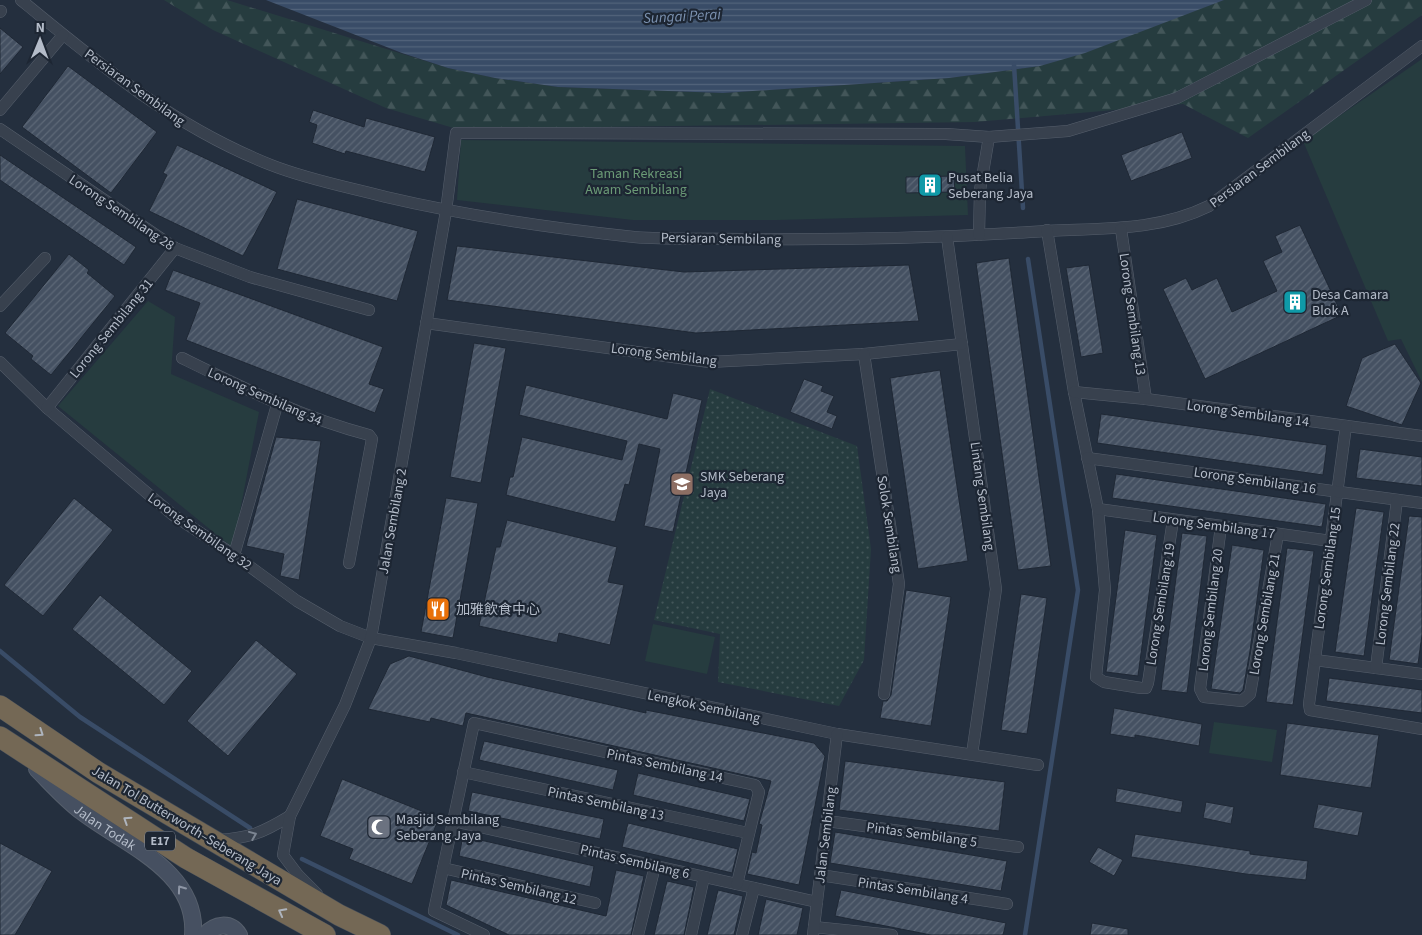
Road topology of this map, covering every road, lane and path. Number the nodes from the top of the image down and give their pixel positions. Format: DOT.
graph roads {
  1 [pos="21,0"];
  2 [pos="1366,0"];
  3 [pos="63,35"];
  4 [pos="1422,46"];
  5 [pos="0,110"];
  6 [pos="0,129"];
  7 [pos="989,137"];
  8 [pos="446,211"];
  9 [pos="1121,229"];
  10 [pos="1047,230"];
  11 [pos="979,235"];
  12 [pos="947,237"];
  13 [pos="175,248"];
  14 [pos="45,258"];
  15 [pos="0,306"];
  16 [pos="369,310"];
  17 [pos="426,323"];
  18 [pos="962,344"];
  19 [pos="864,354"];
  20 [pos="182,358"];
  21 [pos="0,362"];
  22 [pos="1074,392"];
  23 [pos="1146,399"];
  24 [pos="277,405"];
  25 [pos="47,408"];
  26 [pos="1346,426"];
  27 [pos="1422,436"];
  28 [pos="1087,458"];
  29 [pos="1337,492"];
  30 [pos="1397,500"];
  31 [pos="1422,503"];
  32 [pos="1098,510"];
  33 [pos="1173,520"];
  34 [pos="1221,526"];
  35 [pos="1278,534"];
  36 [pos="1331,541"];
  37 [pos="234,555"];
  38 [pos="349,563"];
  39 [pos="371,638"];
  40 [pos="1315,660"];
  41 [pos="1376,668"];
  42 [pos="1422,674"];
  43 [pos="884,694"];
  44 [pos="1250,694"];
  45 [pos="0,706"];
  46 [pos="1422,729"];
  47 [pos="837,734"];
  48 [pos="8,743"];
  49 [pos="972,754"];
  50 [pos="1038,765"];
  51 [pos="463,772"];
  52 [pos="290,816"];
  53 [pos="453,821"];
  54 [pos="827,821"];
  55 [pos="748,833"];
  56 [pos="212,841"];
  57 [pos="1018,847"];
  58 [pos="655,866"];
  59 [pos="443,868"];
  60 [pos="820,875"];
  61 [pos="704,877"];
  62 [pos="737,884"];
  63 [pos="754,888"];
  64 [pos="817,902"];
  65 [pos="595,903"];
  66 [pos="1006,904"];
  67 [pos="338,915"];
  68 [pos="813,931"];
  69 [pos="193,935"];
  70 [pos="205,935"];
  71 [pos="239,935"];
  72 [pos="325,935"];
  73 [pos="380,935"];
  74 [pos="484,935"];
  75 [pos="638,935"];
  76 [pos="691,935"];
  77 [pos="742,935"];
  78 [pos="892,935"];
  1 -- 3 [label="street, Persiaran Sembilang"];
  2 -- 7 [label="street"];
  3 -- 5 [label="street"];
  3 -- 8 [label="street, Persiaran Sembilang"];
  4 -- 9 [label="street, Persiaran Sembilang"];
  6 -- 13 [label="street, Lorong Sembilang 28"];
  7 -- 8 [label="street, Jalan Sembilang 2"];
  7 -- 11 [label="street"];
  8 -- 12 [label="street, Persiaran Sembilang"];
  8 -- 17 [label="street, Jalan Sembilang 2"];
  9 -- 10 [label="street, Persiaran Sembilang"];
  9 -- 23 [label="street, Lorong Sembilang 13"];
  10 -- 11 [label="street, Persiaran Sembilang"];
  10 -- 22 [label="street"];
  11 -- 12 [label="street, Persiaran Sembilang"];
  12 -- 18 [label="street, Lintang Sembilang"];
  13 -- 16 [label="street, Lorong Sembilang 28"];
  13 -- 25 [label="street, Lorong Sembilang 31"];
  14 -- 15 [label="street"];
  17 -- 19 [label="street, Lorong Sembilang"];
  17 -- 39 [label="street, Jalan Sembilang 2"];
  18 -- 19 [label="street, Lorong Sembilang"];
  18 -- 49 [label="street, Lintang Sembilang"];
  19 -- 43 [label="street, Solok Sembilang"];
  20 -- 24 [label="street, Lorong Sembilang 34"];
  21 -- 25 [label="street, Lorong Sembilang 32"];
  22 -- 23 [label="street, Lorong Sembilang 14"];
  22 -- 28 [label="street"];
  23 -- 26 [label="street, Lorong Sembilang 14"];
  24 -- 37 [label="street"];
  24 -- 38 [label="street, Lorong Sembilang 34"];
  25 -- 37 [label="street, Lorong Sembilang 32"];
  26 -- 27 [label="street, Lorong Sembilang 14"];
  26 -- 29 [label="street, Lorong Sembilang 15"];
  28 -- 29 [label="street, Lorong Sembilang 16"];
  28 -- 32 [label="street"];
  29 -- 30 [label="street, Lorong Sembilang 16"];
  29 -- 36 [label="street, Lorong Sembilang 15"];
  30 -- 31 [label="street, Lorong Sembilang 16"];
  30 -- 41 [label="street, Lorong Sembilang 22"];
  32 -- 33 [label="street, Lorong Sembilang 17"];
  32 -- 33 [label="street, Lorong Sembilang 19"];
  33 -- 34 [label="street, Lorong Sembilang 17"];
  34 -- 35 [label="street, Lorong Sembilang 17"];
  34 -- 44 [label="street, Lorong Sembilang 20"];
  35 -- 36 [label="street, Lorong Sembilang 17"];
  35 -- 44 [label="street, Lorong Sembilang 21"];
  36 -- 40 [label="street, Lorong Sembilang 15"];
  37 -- 39 [label="street, Lorong Sembilang 32"];
  39 -- 47 [label="street, Lengkok Sembilang"];
  39 -- 52 [label="street, Jalan Sembilang 2"];
  40 -- 41 [label="street"];
  40 -- 46 [label="street, Lorong Sembilang 15"];
  41 -- 42 [label="street"];
  45 -- 56 [label="highway, Jalan Tol Butterworth–Seberang Jaya / E17, one-way"];
  47 -- 49 [label="street, Lengkok Sembilang"];
  47 -- 54 [label="street, Jalan Sembilang"];
  69 -- 48 [label="main road, Jalan Todak, one-way"];
  72 -- 48 [label="highway, Jalan Tol Butterworth–Seberang Jaya / E17, one-way"];
  49 -- 50 [label="street, Lengkok Sembilang"];
  51 -- 53 [label="street"];
  51 -- 55 [label="street, Pintas Sembilang 13"];
  51 -- 55 [label="street, Pintas Sembilang 14"];
  56 -- 52 [label="street, one-way"];
  52 -- 67 [label="street, Jalan Sembilang 2"];
  53 -- 58 [label="street, Pintas Sembilang 6"];
  53 -- 59 [label="street"];
  54 -- 57 [label="street, Pintas Sembilang 5"];
  54 -- 60 [label="street, Jalan Sembilang"];
  55 -- 62 [label="street, Pintas Sembilang 14"];
  56 -- 67 [label="highway, Jalan Tol Butterworth–Seberang Jaya / E17"];
  58 -- 61 [label="street, Pintas Sembilang 6"];
  58 -- 75 [label="street"];
  59 -- 65 [label="street, Pintas Sembilang 12"];
  59 -- 74 [label="street"];
  60 -- 64 [label="street, Jalan Sembilang"];
  60 -- 66 [label="street, Pintas Sembilang 4"];
  61 -- 62 [label="street, Pintas Sembilang 6"];
  61 -- 76 [label="street"];
  62 -- 63 [label="street, Pintas Sembilang 6"];
  63 -- 64 [label="street, Pintas Sembilang 6"];
  63 -- 77 [label="street"];
  64 -- 68 [label="street, Jalan Sembilang"];
  67 -- 73 [label="highway, Jalan Tol Butterworth–Seberang Jaya / E17"];
  68 -- 78 [label="street"];
  70 -- 71 [label="main road"];
}
